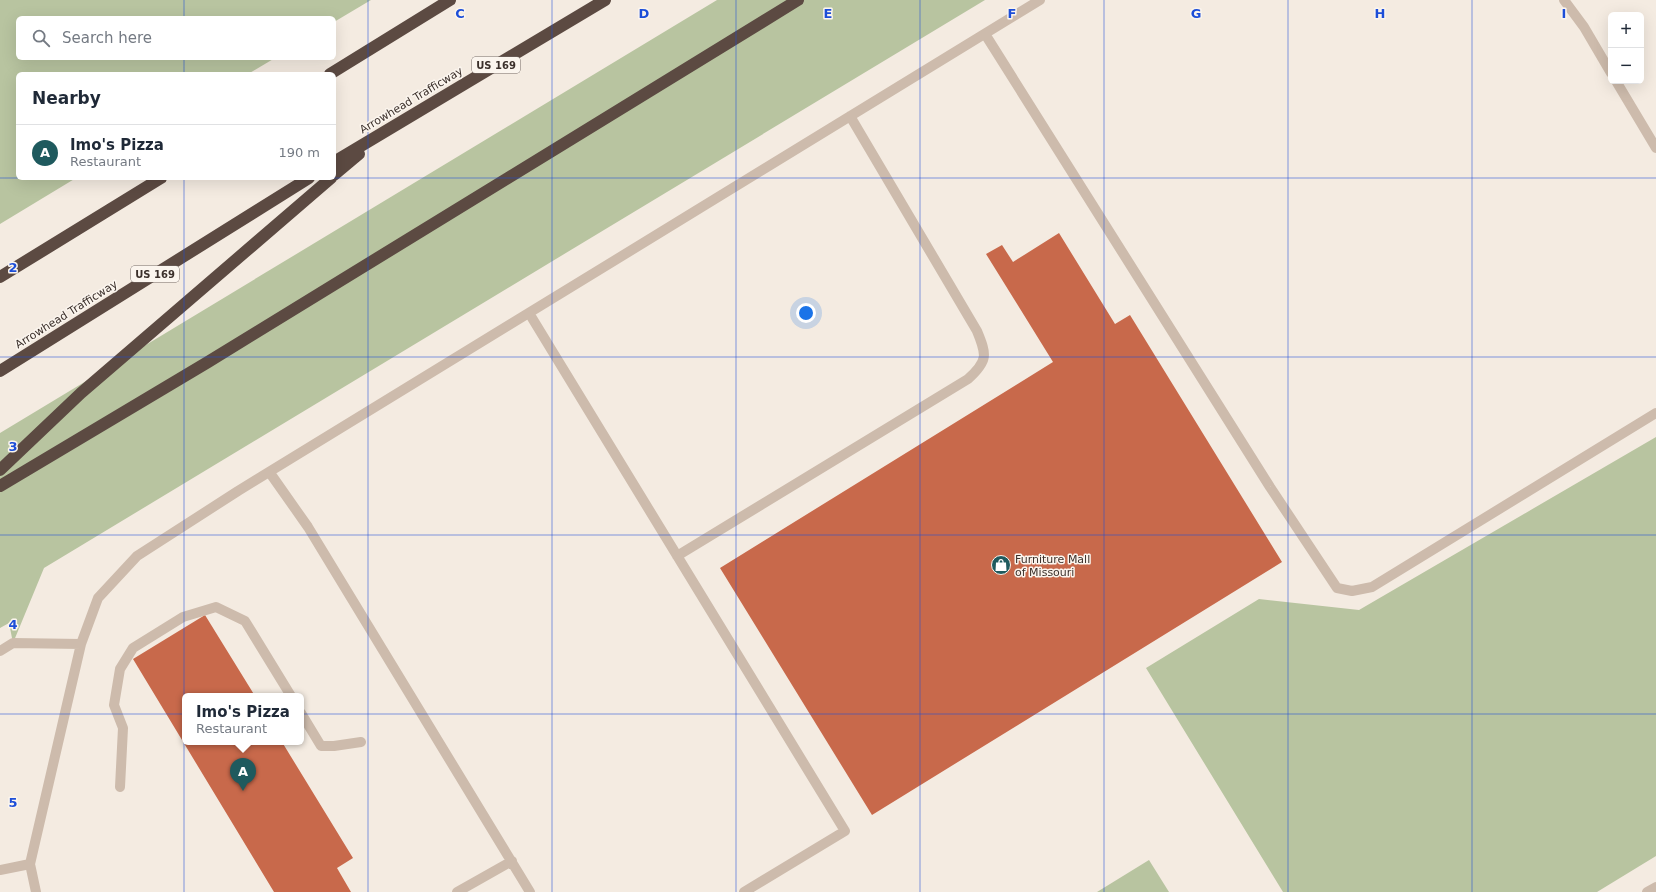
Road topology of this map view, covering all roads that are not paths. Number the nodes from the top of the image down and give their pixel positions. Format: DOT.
graph roads {
  1 [pos="450,0"];
  2 [pos="605,0"];
  3 [pos="798,0"];
  4 [pos="1040,0"];
  5 [pos="1564,0"];
  6 [pos="984,34"];
  7 [pos="1608,68"];
  8 [pos="333,72"];
  9 [pos="1618,84"];
  10 [pos="850,116"];
  11 [pos="388,129"];
  12 [pos="1656,148"];
  13 [pos="336,161"];
  14 [pos="336,173"];
  15 [pos="158,180"];
  16 [pos="306,180"];
  17 [pos="329,180"];
  18 [pos="0,277"];
  19 [pos="529,313"];
  20 [pos="0,371"];
  21 [pos="1656,413"];
  22 [pos="0,470"];
  23 [pos="270,472"];
  24 [pos="0,486"];
  25 [pos="677,556"];
  26 [pos="82,644"];
  27 [pos="0,651"];
  28 [pos="289,693"];
  29 [pos="304,718"];
  30 [pos="361,742"];
  31 [pos="120,787"];
  32 [pos="512,861"];
  33 [pos="30,864"];
  34 [pos="0,870"];
  35 [pos="1656,887"];
  36 [pos="751,890"];
  37 [pos="36,892"];
  38 [pos="457,892"];
  39 [pos="530,892"];
  40 [pos="1647,892"];
  1 -- 8 [label="highway"];
  2 -- 11 [label="highway, Arrowhead Trafficway / US 169"];
  3 -- 24 [label="highway"];
  4 -- 6 [label="lane"];
  5 -- 7 [label="lane"];
  6 -- 10 [label="lane"];
  6 -- 21 [label="lane"];
  9 -- 12 [label="lane"];
  10 -- 19 [label="lane"];
  10 -- 25 [label="lane"];
  11 -- 13 [label="highway, Arrowhead Trafficway / US 169"];
  11 -- 14 [label="highway"];
  15 -- 18 [label="highway"];
  16 -- 20 [label="highway, Arrowhead Trafficway / US 169"];
  17 -- 22 [label="highway"];
  19 -- 23 [label="lane"];
  19 -- 25 [label="lane"];
  23 -- 26 [label="lane"];
  23 -- 32 [label="lane"];
  25 -- 36 [label="lane"];
  26 -- 27 [label="lane"];
  26 -- 33 [label="lane"];
  28 -- 31 [label="lane"];
  29 -- 30 [label="lane"];
  32 -- 38 [label="lane"];
  32 -- 39 [label="lane"];
  33 -- 34 [label="lane"];
  33 -- 37 [label="lane"];
  35 -- 40 [label="lane"];
}
